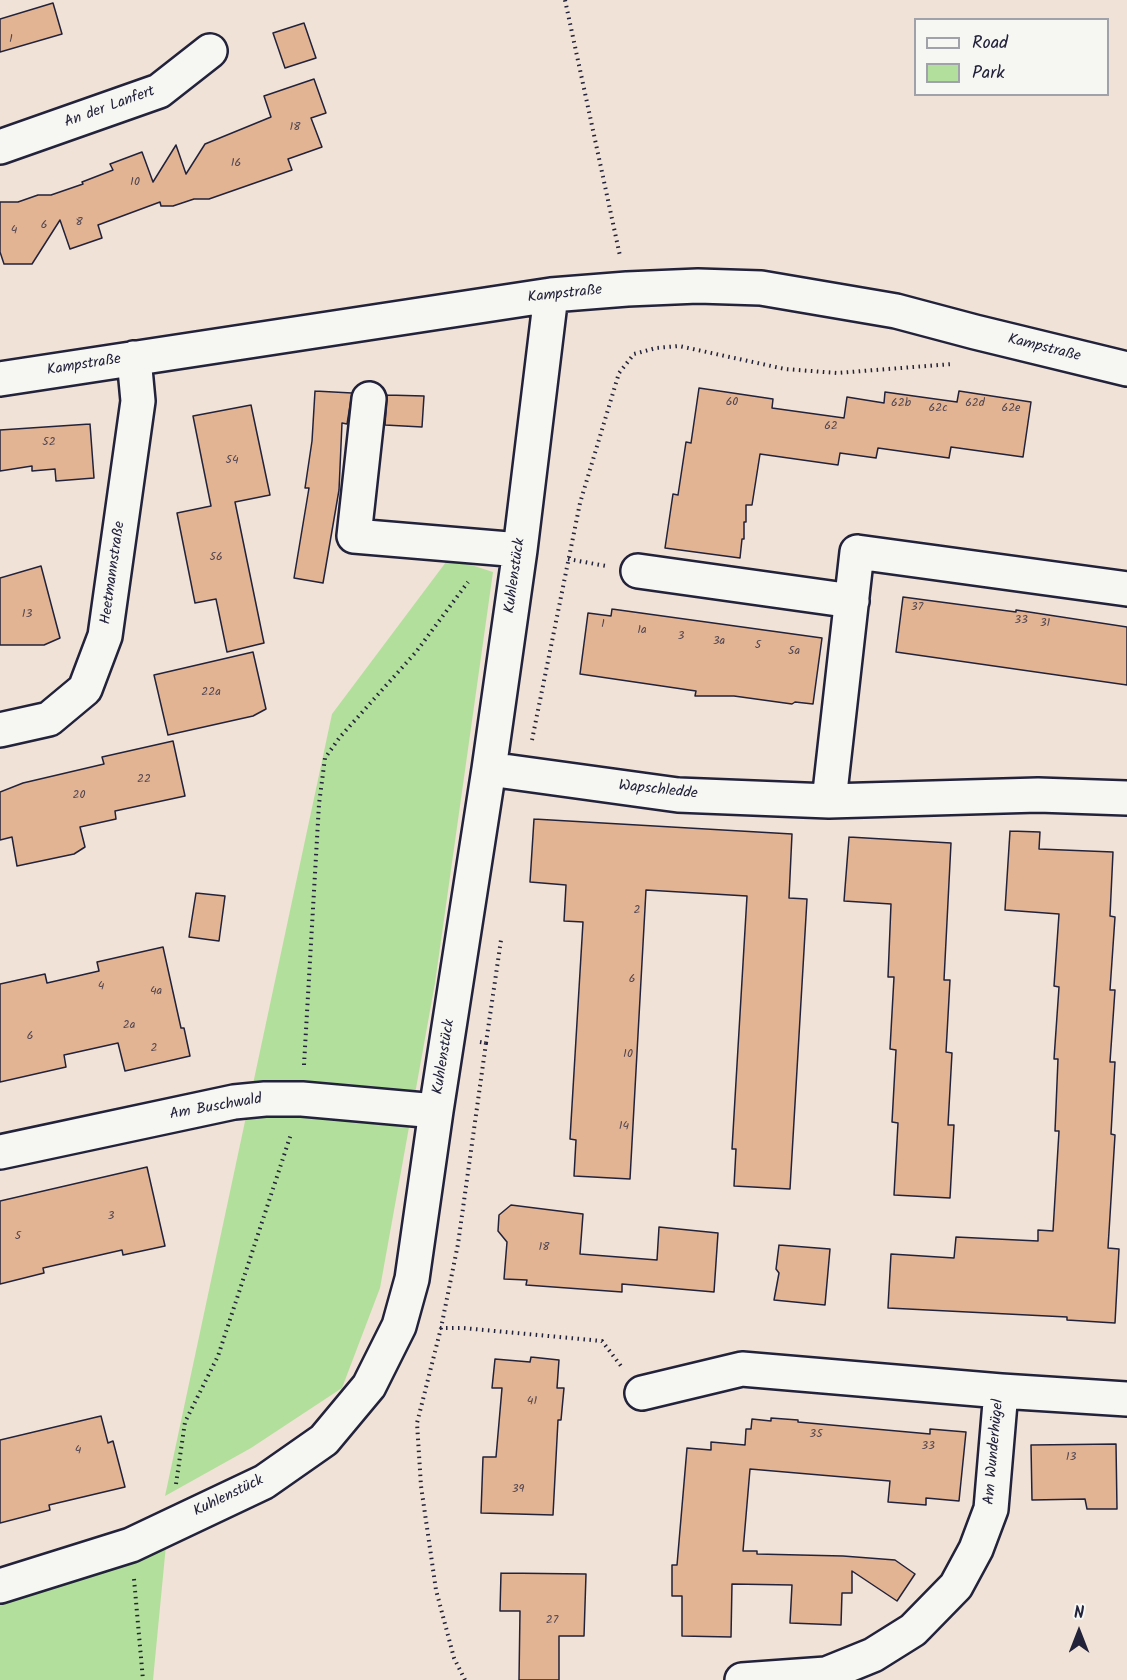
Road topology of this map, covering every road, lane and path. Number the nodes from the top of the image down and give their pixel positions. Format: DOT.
graph roads {
  1 [pos="565,0"];
  2 [pos="210,51"];
  3 [pos="0,147"];
  4 [pos="627,289"];
  5 [pos="551,296"];
  6 [pos="134,358"];
  7 [pos="1127,369"];
  8 [pos="0,379"];
  9 [pos="369,399"];
  10 [pos="520,550"];
  11 [pos="638,571"];
  12 [pos="470,579"];
  13 [pos="1127,589"];
  14 [pos="852,601"];
  15 [pos="0,730"];
  16 [pos="489,769"];
  17 [pos="1127,798"];
  18 [pos="829,801"];
  19 [pos="486,1043"];
  20 [pos="302,1099"];
  21 [pos="436,1111"];
  22 [pos="0,1152"];
  23 [pos="441,1328"];
  24 [pos="1001,1391"];
  25 [pos="642,1393"];
  26 [pos="1127,1400"];
  27 [pos="174,1524"];
  28 [pos="131,1545"];
  29 [pos="0,1586"];
  30 [pos="143,1680"];
  31 [pos="465,1680"];
  32 [pos="742,1680"];
  1 -- 4 [label="path"];
  2 -- 3 [label="street, An der Lanfert"];
  4 -- 5 [label="street, Kampstraße"];
  4 -- 7 [label="street, Kampstraße"];
  5 -- 6 [label="street, Kampstraße"];
  5 -- 10 [label="street, Kuhlenstück"];
  6 -- 8 [label="street, Kampstraße"];
  6 -- 15 [label="street, Heetmannstraße"];
  9 -- 10 [label="street"];
  10 -- 16 [label="street, Kuhlenstück"];
  11 -- 14 [label="street"];
  12 -- 20 [label="path"];
  13 -- 14 [label="street"];
  14 -- 18 [label="street"];
  16 -- 18 [label="street, Wapschledde"];
  16 -- 21 [label="street, Kuhlenstück"];
  17 -- 18 [label="street, Wapschledde"];
  19 -- 23 [label="path"];
  20 -- 21 [label="street, Am Buschwald"];
  20 -- 22 [label="street, Am Buschwald"];
  20 -- 27 [label="path"];
  21 -- 27 [label="street, Kuhlenstück"];
  23 -- 25 [label="path"];
  23 -- 31 [label="path"];
  24 -- 25 [label="street, Am Wunderhügel"];
  24 -- 26 [label="street, Am Wunderhügel"];
  24 -- 32 [label="street, Am Wunderhügel"];
  27 -- 28 [label="street, Kuhlenstück"];
  28 -- 29 [label="street, Kuhlenstück"];
  28 -- 30 [label="path"];
}
